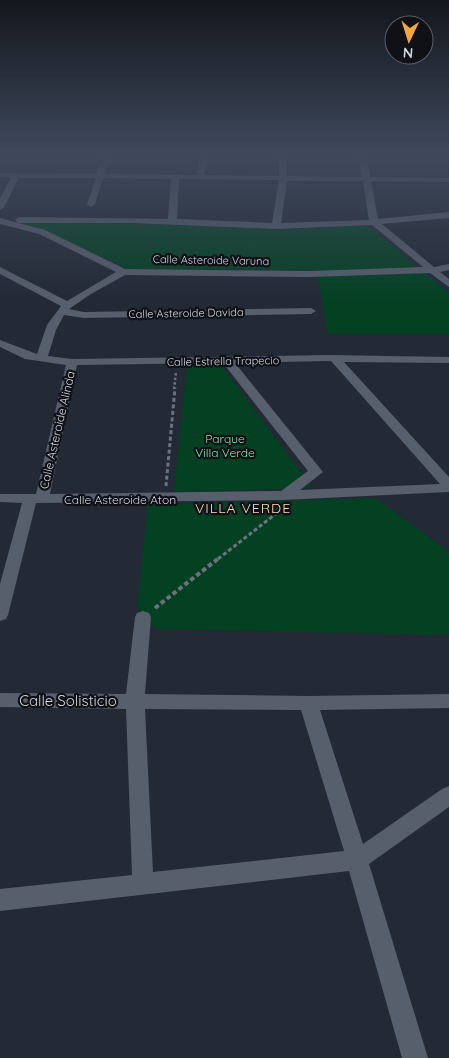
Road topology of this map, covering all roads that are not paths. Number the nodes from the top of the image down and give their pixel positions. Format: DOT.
graph roads {
  1 [pos="173,202"];
  2 [pos="279,202"];
  3 [pos="370,202"];
  4 [pos="448,216"];
  5 [pos="0,221"];
  6 [pos="172,222"];
  7 [pos="374,222"];
  8 [pos="276,226"];
  9 [pos="449,267"];
  10 [pos="0,270"];
  11 [pos="432,270"];
  12 [pos="123,272"];
  13 [pos="449,284"];
  14 [pos="65,308"];
  15 [pos="311,311"];
  16 [pos="0,343"];
  17 [pos="42,358"];
  18 [pos="335,359"];
  19 [pos="444,360"];
  20 [pos="227,361"];
  21 [pos="72,362"];
  22 [pos="449,370"];
  23 [pos="449,487"];
  24 [pos="283,496"];
  25 [pos="0,498"];
  26 [pos="36,499"];
  27 [pos="0,615"];
  28 [pos="144,617"];
  29 [pos="0,700"];
  30 [pos="135,700"];
  31 [pos="449,701"];
  32 [pos="308,703"];
  33 [pos="449,794"];
  34 [pos="357,860"];
  35 [pos="143,885"];
  36 [pos="0,900"];
  37 [pos="415,1058"];
  1 -- 6 [label="street"];
  2 -- 8 [label="street"];
  3 -- 7 [label="street"];
  4 -- 7 [label="street"];
  5 -- 6 [label="street"];
  5 -- 12 [label="street, Calle Asteroide Varuna"];
  6 -- 8 [label="street"];
  7 -- 8 [label="street"];
  7 -- 11 [label="street"];
  9 -- 11 [label="street, Calle Asteroide Varuna"];
  10 -- 14 [label="street, Calle Asteroide Davida"];
  11 -- 12 [label="street, Calle Asteroide Varuna"];
  11 -- 13 [label="street"];
  12 -- 14 [label="street"];
  14 -- 15 [label="street, Calle Asteroide Davida"];
  14 -- 17 [label="street"];
  16 -- 17 [label="street, Calle Estrella Trapecio"];
  17 -- 21 [label="street, Calle Estrella Trapecio"];
  18 -- 19 [label="street, Calle Estrella Trapecio"];
  18 -- 20 [label="street, Calle Estrella Trapecio"];
  18 -- 23 [label="street"];
  19 -- 22 [label="street"];
  20 -- 21 [label="street, Calle Estrella Trapecio"];
  20 -- 24 [label="street"];
  21 -- 26 [label="street, Calle Asteroide Alinda"];
  23 -- 24 [label="street, Calle Asteroide Aton"];
  24 -- 26 [label="street, Calle Asteroide Aton"];
  25 -- 26 [label="street, Calle Asteroide Aton"];
  26 -- 27 [label="street, Calle Asteroide Alinda"];
  28 -- 30 [label="street"];
  29 -- 30 [label="street, Calle Solisticio"];
  30 -- 32 [label="street, Calle Solisticio"];
  30 -- 35 [label="street"];
  31 -- 32 [label="street, Calle Solisticio"];
  32 -- 34 [label="street"];
  33 -- 34 [label="street"];
  34 -- 35 [label="street"];
  34 -- 37 [label="street"];
  35 -- 36 [label="street"];
}
